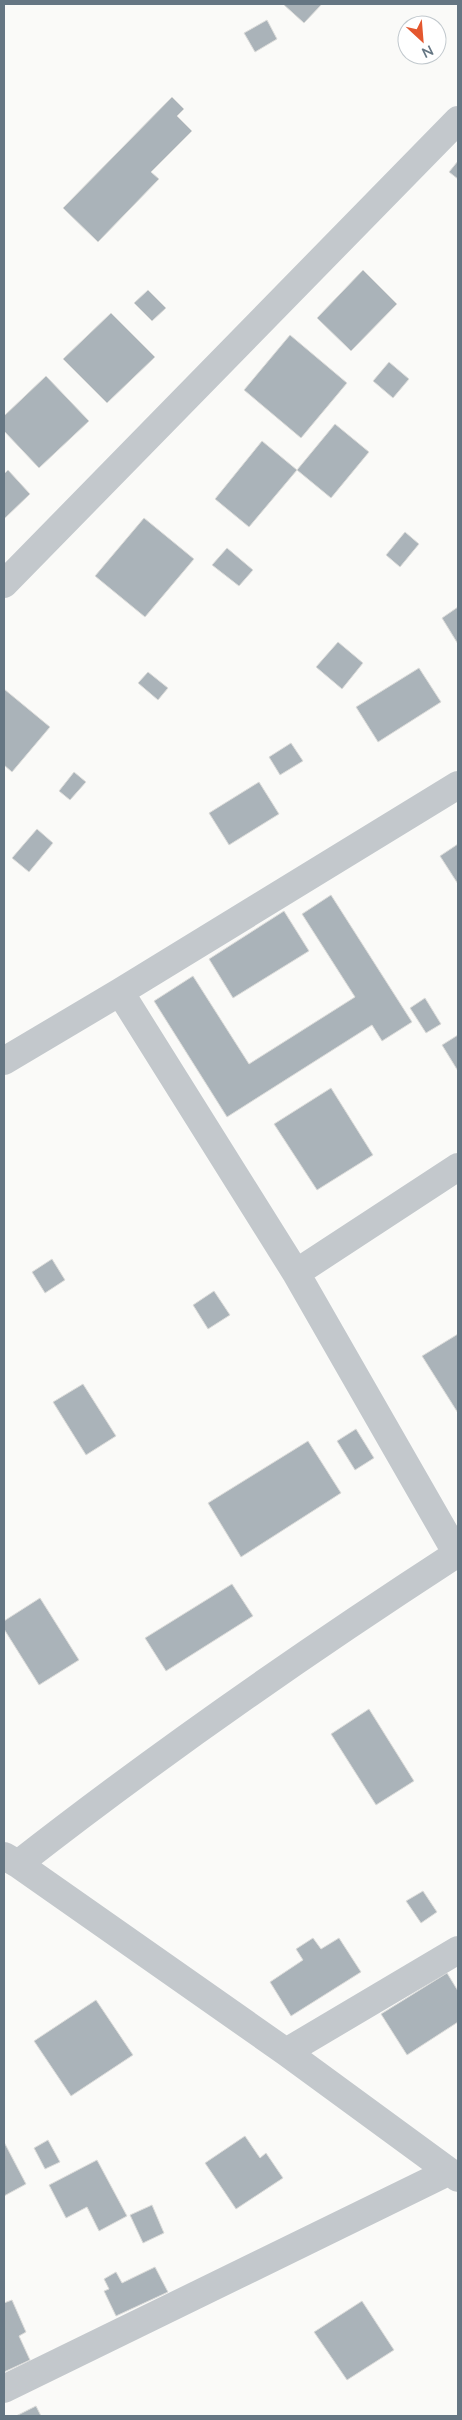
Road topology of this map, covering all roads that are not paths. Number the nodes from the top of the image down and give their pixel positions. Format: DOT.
graph roads {
  1 [pos="458,120"];
  2 [pos="4,584"];
  3 [pos="458,785"];
  4 [pos="120,992"];
  5 [pos="5,1056"];
  6 [pos="458,1167"];
  7 [pos="296,1273"];
  8 [pos="458,1554"];
  9 [pos="8,1856"];
  10 [pos="458,1950"];
  11 [pos="286,2052"];
  12 [pos="453,2175"];
  13 [pos="4,2389"];
  1 -- 2 [label="street"];
  3 -- 4 [label="street"];
  4 -- 5 [label="street"];
  4 -- 7 [label="street"];
  6 -- 7 [label="street"];
  7 -- 8 [label="street"];
  8 -- 9 [label="street"];
  9 -- 11 [label="street"];
  10 -- 11 [label="street"];
  11 -- 12 [label="street"];
  12 -- 13 [label="street"];
}
